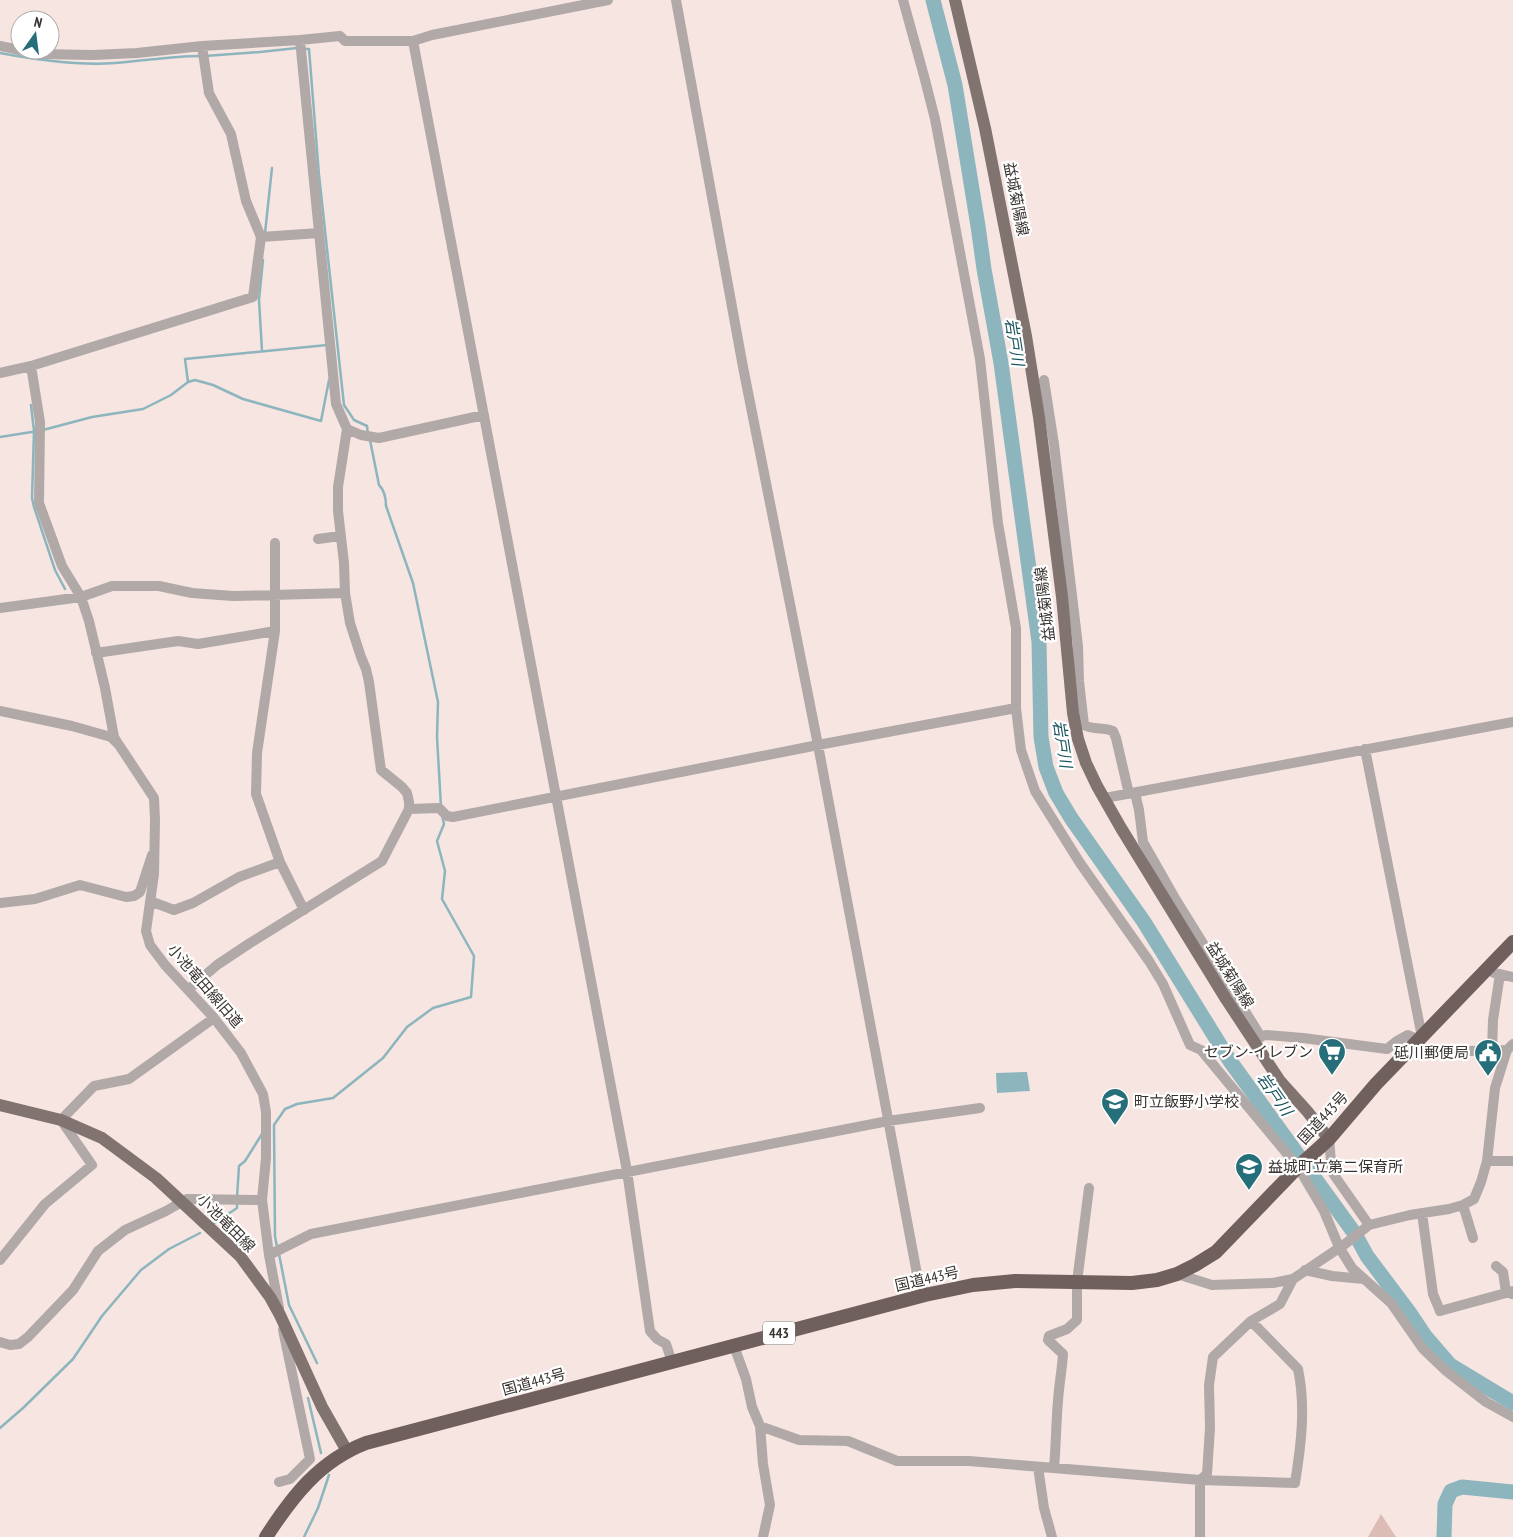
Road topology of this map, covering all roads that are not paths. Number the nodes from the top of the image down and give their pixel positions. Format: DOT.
graph roads {
  1 [pos="608,0"];
  2 [pos="676,0"];
  3 [pos="903,0"];
  4 [pos="955,0"];
  5 [pos="300,40"];
  6 [pos="413,41"];
  7 [pos="0,46"];
  8 [pos="202,46"];
  9 [pos="319,233"];
  10 [pos="261,237"];
  11 [pos="31,366"];
  12 [pos="0,373"];
  13 [pos="1044,380"];
  14 [pos="484,415"];
  15 [pos="347,429"];
  16 [pos="340,536"];
  17 [pos="318,539"];
  18 [pos="274,543"];
  19 [pos="345,593"];
  20 [pos="275,595"];
  21 [pos="81,597"];
  22 [pos="0,608"];
  23 [pos="275,631"];
  24 [pos="96,653"];
  25 [pos="1016,708"];
  26 [pos="0,712"];
  27 [pos="1513,722"];
  28 [pos="119,745"];
  29 [pos="818,745"];
  30 [pos="1365,749"];
  31 [pos="1132,794"];
  32 [pos="556,797"];
  33 [pos="1105,798"];
  34 [pos="409,809"];
  35 [pos="155,845"];
  36 [pos="280,862"];
  37 [pos="150,901"];
  38 [pos="0,903"];
  39 [pos="304,910"];
  40 [pos="1513,942"];
  41 [pos="1494,972"];
  42 [pos="1513,977"];
  43 [pos="189,989"];
  44 [pos="214,1018"];
  45 [pos="1256,1038"];
  46 [pos="1419,1041"];
  47 [pos="1510,1047"];
  48 [pos="1492,1050"];
  49 [pos="0,1105"];
  50 [pos="980,1108"];
  51 [pos="61,1120"];
  52 [pos="888,1121"];
  53 [pos="1325,1143"];
  54 [pos="1487,1161"];
  55 [pos="1513,1161"];
  56 [pos="1298,1168"];
  57 [pos="626,1171"];
  58 [pos="1089,1188"];
  59 [pos="262,1200"];
  60 [pos="182,1202"];
  61 [pos="1463,1205"];
  62 [pos="1422,1213"];
  63 [pos="1369,1225"];
  64 [pos="1473,1238"];
  65 [pos="1342,1246"];
  66 [pos="276,1252"];
  67 [pos="1,1258"];
  68 [pos="1496,1266"];
  69 [pos="1306,1270"];
  70 [pos="1177,1274"];
  71 [pos="1293,1279"];
  72 [pos="1364,1279"];
  73 [pos="1077,1282"];
  74 [pos="1511,1292"];
  75 [pos="925,1295"];
  76 [pos="280,1315"];
  77 [pos="1251,1321"];
  78 [pos="0,1342"];
  79 [pos="734,1346"];
  80 [pos="672,1362"];
  81 [pos="1513,1417"];
  82 [pos="760,1426"];
  83 [pos="347,1451"];
  84 [pos="1038,1467"];
  85 [pos="1054,1468"];
  86 [pos="1200,1480"];
  87 [pos="279,1482"];
  88 [pos="266,1537"];
  89 [pos="762,1537"];
  90 [pos="1052,1537"];
  91 [pos="1200,1537"];
  1 -- 6 [label="street"];
  2 -- 29 [label="street"];
  3 -- 25 [label="street"];
  4 -- 33 [label="main road, 益城菊陽線"];
  5 -- 6 [label="street"];
  5 -- 8 [label="street"];
  5 -- 9 [label="street"];
  6 -- 14 [label="street"];
  7 -- 8 [label="street"];
  8 -- 10 [label="street"];
  9 -- 10 [label="street"];
  9 -- 15 [label="street"];
  10 -- 11 [label="street"];
  11 -- 12 [label="street"];
  11 -- 21 [label="street"];
  13 -- 31 [label="street"];
  14 -- 15 [label="street"];
  14 -- 32 [label="street"];
  15 -- 16 [label="street"];
  16 -- 17 [label="street"];
  16 -- 19 [label="street"];
  18 -- 20 [label="street"];
  19 -- 20 [label="street"];
  19 -- 34 [label="street"];
  20 -- 21 [label="street"];
  20 -- 23 [label="street"];
  21 -- 22 [label="street"];
  21 -- 24 [label="street"];
  23 -- 24 [label="street"];
  23 -- 36 [label="street"];
  24 -- 28 [label="street"];
  25 -- 29 [label="street"];
  25 -- 56 [label="street"];
  26 -- 28 [label="street, 小池竜田線旧道"];
  27 -- 30 [label="street"];
  28 -- 35 [label="street, 小池竜田線旧道"];
  29 -- 32 [label="street"];
  29 -- 52 [label="street"];
  30 -- 31 [label="street"];
  30 -- 46 [label="street"];
  31 -- 33 [label="street"];
  31 -- 45 [label="street"];
  32 -- 34 [label="street"];
  32 -- 57 [label="street"];
  33 -- 45 [label="main road, 益城菊陽線"];
  34 -- 39 [label="street"];
  35 -- 37 [label="street, 小池竜田線旧道"];
  35 -- 38 [label="street"];
  36 -- 37 [label="street"];
  36 -- 39 [label="street"];
  37 -- 43 [label="street, 小池竜田線旧道"];
  39 -- 43 [label="street"];
  40 -- 41 [label="highway, 国道443号 / 443"];
  41 -- 42 [label="street"];
  41 -- 46 [label="highway, 国道443号 / 443"];
  41 -- 48 [label="street"];
  43 -- 44 [label="street, 小池竜田線旧道"];
  44 -- 51 [label="street"];
  44 -- 59 [label="street, 小池竜田線旧道"];
  45 -- 46 [label="street"];
  45 -- 53 [label="main road, 益城菊陽線"];
  46 -- 48 [label="street"];
  46 -- 53 [label="highway, 国道443号 / 443"];
  47 -- 48 [label="street"];
  47 -- 54 [label="street"];
  49 -- 51 [label="main road, 小池竜田線"];
  50 -- 52 [label="street"];
  51 -- 60 [label="main road, 小池竜田線"];
  51 -- 67 [label="street"];
  52 -- 57 [label="street"];
  52 -- 75 [label="street"];
  53 -- 56 [label="highway, 国道443号 / 443"];
  53 -- 63 [label="street"];
  54 -- 55 [label="street"];
  54 -- 61 [label="street"];
  56 -- 65 [label="street"];
  56 -- 70 [label="highway, 国道443号 / 443"];
  57 -- 66 [label="street"];
  57 -- 80 [label="street"];
  58 -- 73 [label="street"];
  59 -- 60 [label="street"];
  59 -- 66 [label="street, 小池竜田線旧道"];
  60 -- 76 [label="main road, 小池竜田線"];
  60 -- 78 [label="street"];
  61 -- 62 [label="street"];
  61 -- 64 [label="street"];
  62 -- 63 [label="street"];
  62 -- 74 [label="street"];
  63 -- 65 [label="street"];
  65 -- 69 [label="street"];
  65 -- 72 [label="street"];
  66 -- 76 [label="street, 小池竜田線旧道"];
  68 -- 74 [label="street"];
  69 -- 71 [label="street"];
  69 -- 72 [label="street"];
  70 -- 71 [label="street"];
  70 -- 73 [label="highway, 国道443号 / 443"];
  71 -- 77 [label="street"];
  72 -- 81 [label="street"];
  73 -- 75 [label="highway, 国道443号 / 443"];
  73 -- 85 [label="street"];
  75 -- 79 [label="highway, 国道443号 / 443"];
  76 -- 83 [label="main road, 小池竜田線"];
  76 -- 87 [label="street, 小池竜田線旧道"];
  77 -- 86 [label="street"];
  77 -- 86 [label="street"];
  79 -- 80 [label="highway, 国道443号 / 443"];
  79 -- 82 [label="street"];
  80 -- 83 [label="highway, 国道443号 / 443"];
  82 -- 84 [label="street"];
  82 -- 89 [label="street"];
  83 -- 88 [label="highway, 国道443号 / 443"];
  84 -- 85 [label="street"];
  84 -- 90 [label="street"];
  85 -- 86 [label="street"];
  86 -- 91 [label="street"];
}
